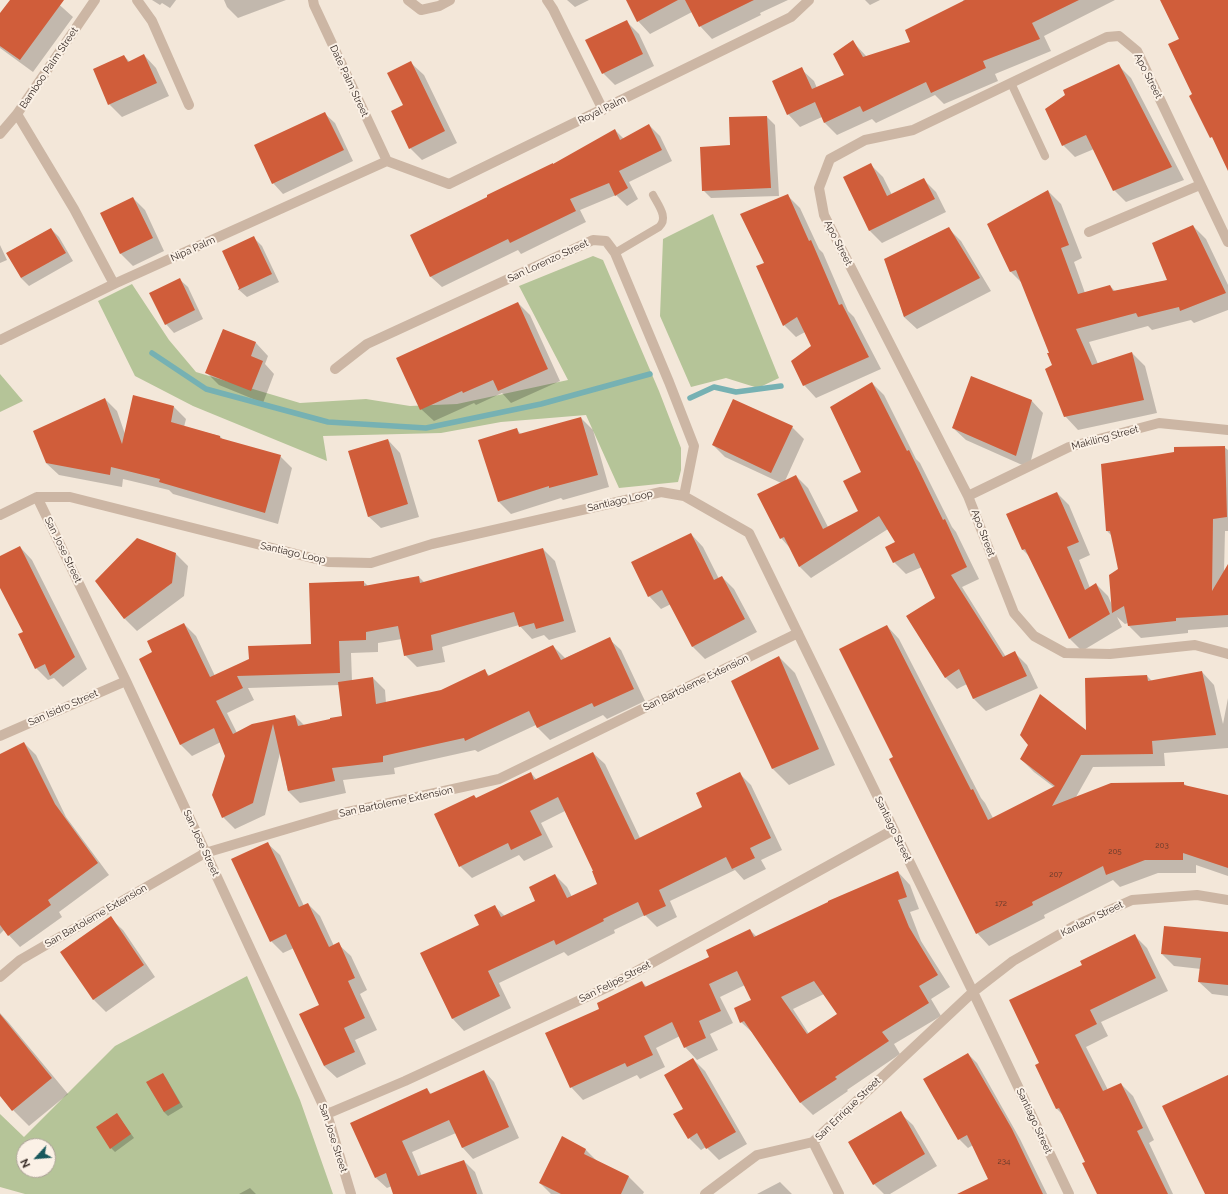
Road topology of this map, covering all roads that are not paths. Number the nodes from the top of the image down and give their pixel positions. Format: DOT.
graph roads {
  1 [pos="95,0"];
  2 [pos="137,0"];
  3 [pos="313,0"];
  4 [pos="408,0"];
  5 [pos="450,0"];
  6 [pos="547,0"];
  7 [pos="808,0"];
  8 [pos="1011,83"];
  9 [pos="189,105"];
  10 [pos="603,110"];
  11 [pos="17,114"];
  12 [pos="0,134"];
  13 [pos="1045,156"];
  14 [pos="387,161"];
  15 [pos="1200,185"];
  16 [pos="653,195"];
  17 [pos="1089,232"];
  18 [pos="1228,242"];
  19 [pos="615,253"];
  20 [pos="114,284"];
  21 [pos="0,340"];
  22 [pos="335,369"];
  23 [pos="1228,430"];
  24 [pos="684,496"];
  25 [pos="968,496"];
  26 [pos="37,497"];
  27 [pos="0,515"];
  28 [pos="798,633"];
  29 [pos="1228,654"];
  30 [pos="126,680"];
  31 [pos="0,736"];
  32 [pos="894,830"];
  33 [pos="206,853"];
  34 [pos="1228,900"];
  35 [pos="0,976"];
  36 [pos="973,992"];
  37 [pos="327,1114"];
  38 [pos="814,1142"];
  39 [pos="351,1194"];
  40 [pos="705,1194"];
  41 [pos="839,1194"];
  42 [pos="1069,1194"];
  1 -- 11 [label="street, Bamboo Palm Street"];
  2 -- 9 [label="street"];
  3 -- 14 [label="street, Date Palm Street"];
  4 -- 5 [label="street"];
  6 -- 10 [label="street"];
  7 -- 10 [label="street, Royal Palm"];
  8 -- 13 [label="lane"];
  8 -- 15 [label="street, Apo Street"];
  8 -- 25 [label="street, Apo Street"];
  10 -- 14 [label="street, Royal Palm"];
  11 -- 12 [label="street, Bamboo Palm Street"];
  11 -- 20 [label="street"];
  14 -- 20 [label="street, Nipa Palm"];
  15 -- 17 [label="street"];
  15 -- 18 [label="street, Apo Street"];
  16 -- 19 [label="lane"];
  19 -- 22 [label="street, San Lorenzo Street"];
  19 -- 24 [label="street, San Lorenzo Street"];
  20 -- 21 [label="street, Nipa Palm"];
  23 -- 25 [label="street, Makiling Street"];
  24 -- 26 [label="street, Santiago Loop"];
  24 -- 28 [label="street, Santiago Street"];
  25 -- 29 [label="street, Apo Street"];
  26 -- 27 [label="street, Santiago Loop"];
  26 -- 30 [label="street, San Jose Street"];
  28 -- 32 [label="street, Santiago Street"];
  28 -- 33 [label="street, San Bartoleme Extension"];
  30 -- 31 [label="street, San Isidro Street"];
  30 -- 33 [label="street, San Jose Street"];
  32 -- 36 [label="street, Santiago Street"];
  32 -- 37 [label="street, San Felipe Street"];
  33 -- 35 [label="street, San Bartoleme Extension"];
  33 -- 37 [label="street, San Jose Street"];
  34 -- 36 [label="street, Kanlaon Street"];
  36 -- 38 [label="street, San Enrique Street"];
  36 -- 42 [label="street, Santiago Street"];
  37 -- 39 [label="street, San Jose Street"];
  38 -- 40 [label="street, San Enrique Street"];
  38 -- 41 [label="street"];
}
